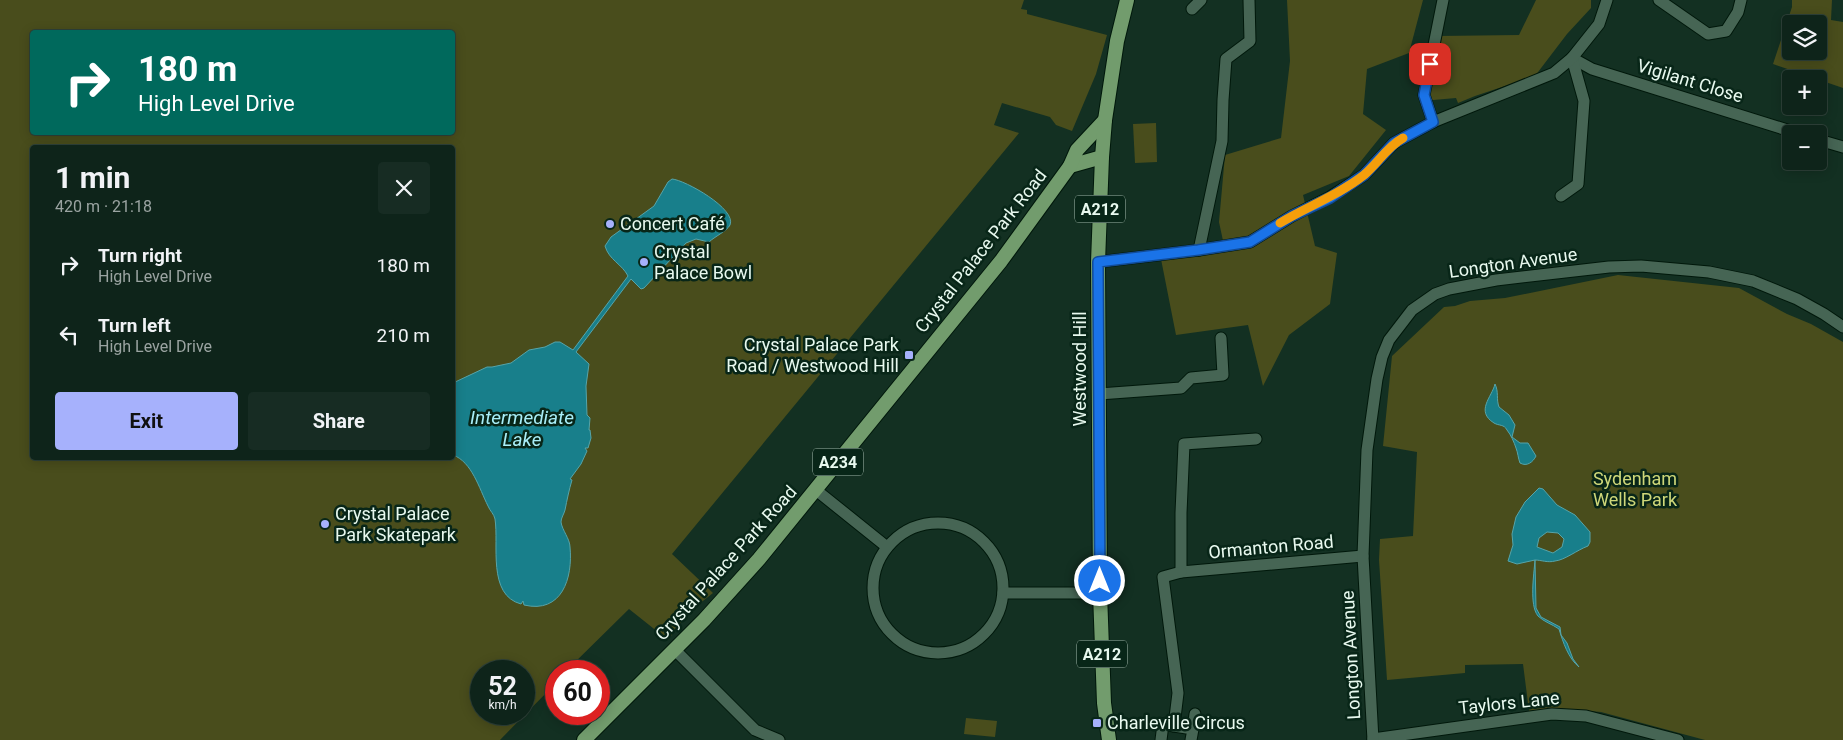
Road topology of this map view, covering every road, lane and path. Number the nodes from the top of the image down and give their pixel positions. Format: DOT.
graph roads {
  1 [pos="1127,0"];
  2 [pos="1201,0"];
  3 [pos="1249,0"];
  4 [pos="1442,0"];
  5 [pos="1607,0"];
  6 [pos="1659,0"];
  7 [pos="1742,0"];
  8 [pos="1192,9"];
  9 [pos="1572,58"];
  10 [pos="1109,96"];
  11 [pos="1105,120"];
  12 [pos="1433,122"];
  13 [pos="1782,128"];
  14 [pos="1827,142"];
  15 [pos="1843,147"];
  16 [pos="1077,150"];
  17 [pos="1102,157"];
  18 [pos="1070,166"];
  19 [pos="1560,196"];
  20 [pos="1198,250"];
  21 [pos="1098,262"];
  22 [pos="1843,327"];
  23 [pos="1221,338"];
  24 [pos="1099,394"];
  25 [pos="1256,439"];
  26 [pos="816,490"];
  27 [pos="887,547"];
  28 [pos="1363,556"];
  29 [pos="1181,572"];
  30 [pos="1003,593"];
  31 [pos="1100,593"];
  32 [pos="674,649"];
  33 [pos="1195,714"];
  34 [pos="1174,726"];
  35 [pos="1192,734"];
  36 [pos="1631,734"];
  37 [pos="1373,739"];
  38 [pos="584,740"];
  39 [pos="779,740"];
  40 [pos="1110,740"];
  41 [pos="1161,740"];
  42 [pos="1678,740"];
  1 -- 10 [label="main road, Westwood Hill / A212"];
  2 -- 8 [label="street"];
  3 -- 20 [label="street"];
  4 -- 12 [label="street"];
  5 -- 9 [label="street"];
  6 -- 7 [label="street"];
  9 -- 12 [label="street"];
  9 -- 13 [label="street, Vigilant Close"];
  9 -- 19 [label="street"];
  10 -- 11 [label="main road, Westwood Hill / A212"];
  10 -- 16 [label="main road, A234"];
  11 -- 16 [label="main road, Crystal Palace Park Road / A234"];
  11 -- 17 [label="main road, Westwood Hill / A212"];
  12 -- 20 [label="street"];
  14 -- 15 [label="street"];
  16 -- 18 [label="main road, Crystal Palace Park Road / A234"];
  17 -- 18 [label="main road, Crystal Palace Park Road"];
  17 -- 21 [label="main road, Westwood Hill / A212"];
  18 -- 26 [label="main road, Crystal Palace Park Road / A234"];
  20 -- 21 [label="street"];
  21 -- 24 [label="main road, Westwood Hill / A212"];
  22 -- 28 [label="street, Longton Avenue"];
  23 -- 24 [label="street"];
  24 -- 31 [label="main road, Westwood Hill / A212"];
  25 -- 29 [label="street"];
  26 -- 27 [label="street"];
  26 -- 32 [label="main road, Crystal Palace Park Road / A234"];
  27 -- 30 [label="street"];
  27 -- 30 [label="street"];
  28 -- 29 [label="street, Ormanton Road"];
  28 -- 37 [label="street, Longton Avenue"];
  29 -- 34 [label="street, Ormanton Road"];
  30 -- 31 [label="street"];
  31 -- 40 [label="main road, Westwood Hill / A212"];
  32 -- 38 [label="main road, Crystal Palace Park Road / A234"];
  32 -- 39 [label="street"];
  33 -- 35 [label="street"];
  34 -- 35 [label="street"];
  34 -- 41 [label="street"];
  36 -- 37 [label="street, Taylors Lane"];
  36 -- 42 [label="street, Taylors Lane"];
}
